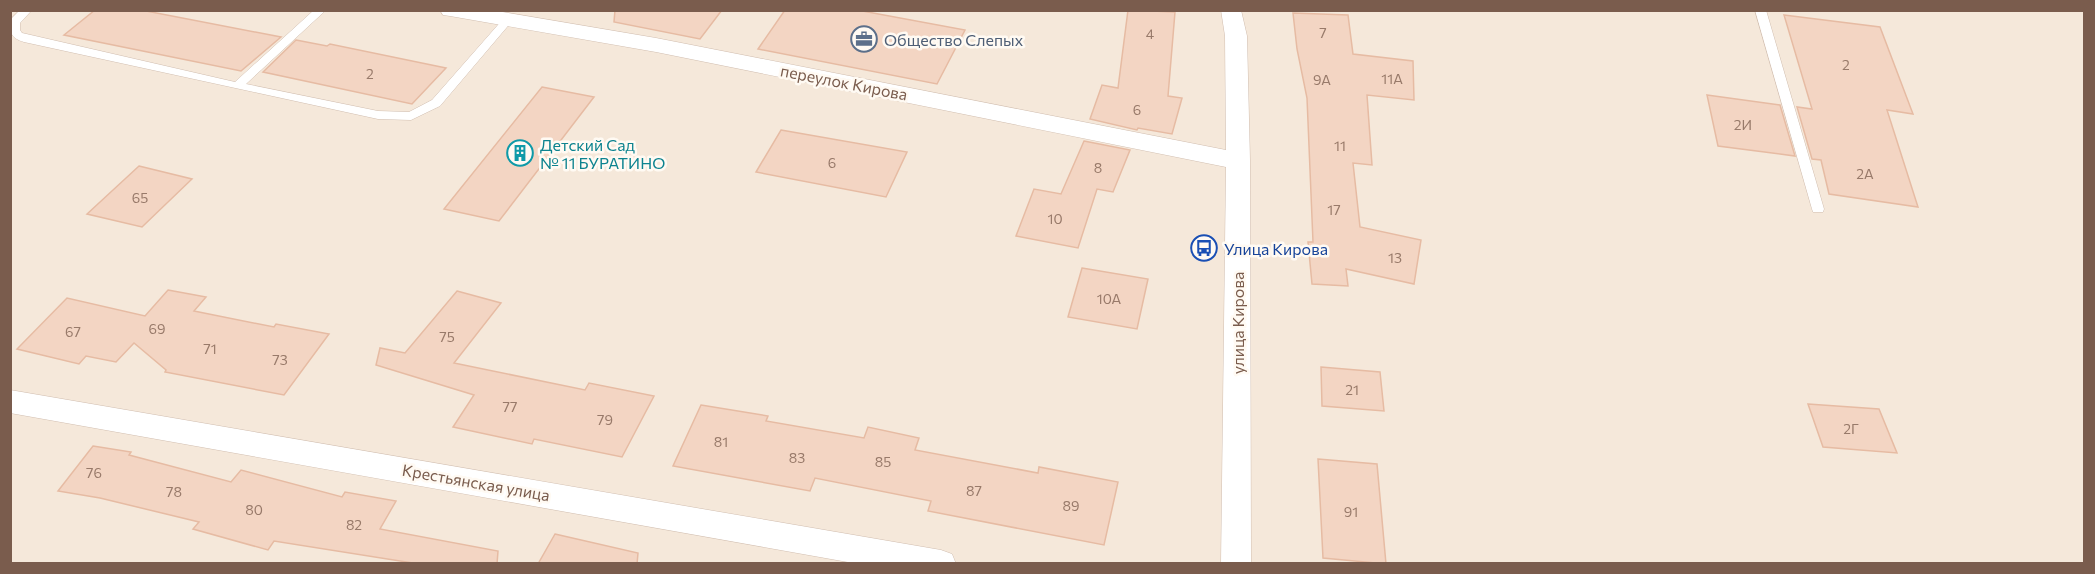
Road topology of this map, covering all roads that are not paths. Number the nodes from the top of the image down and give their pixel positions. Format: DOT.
graph roads {
  1 [pos="27,10"];
  2 [pos="321,10"];
  3 [pos="450,10"];
  4 [pos="1231,10"];
  5 [pos="1761,10"];
  6 [pos="508,20"];
  7 [pos="237,86"];
  8 [pos="1238,161"];
  9 [pos="1818,209"];
  10 [pos="10,401"];
  11 [pos="941,564"];
  12 [pos="1236,564"];
  1 -- 7 [label="lane"];
  2 -- 7 [label="lane"];
  3 -- 6 [label="street, переулок Кирова"];
  4 -- 8 [label="street, улица Кирова"];
  5 -- 9 [label="lane"];
  6 -- 7 [label="lane"];
  6 -- 8 [label="street, переулок Кирова"];
  8 -- 12 [label="street, улица Кирова"];
  10 -- 11 [label="street, Крестьянская улица"];
}
